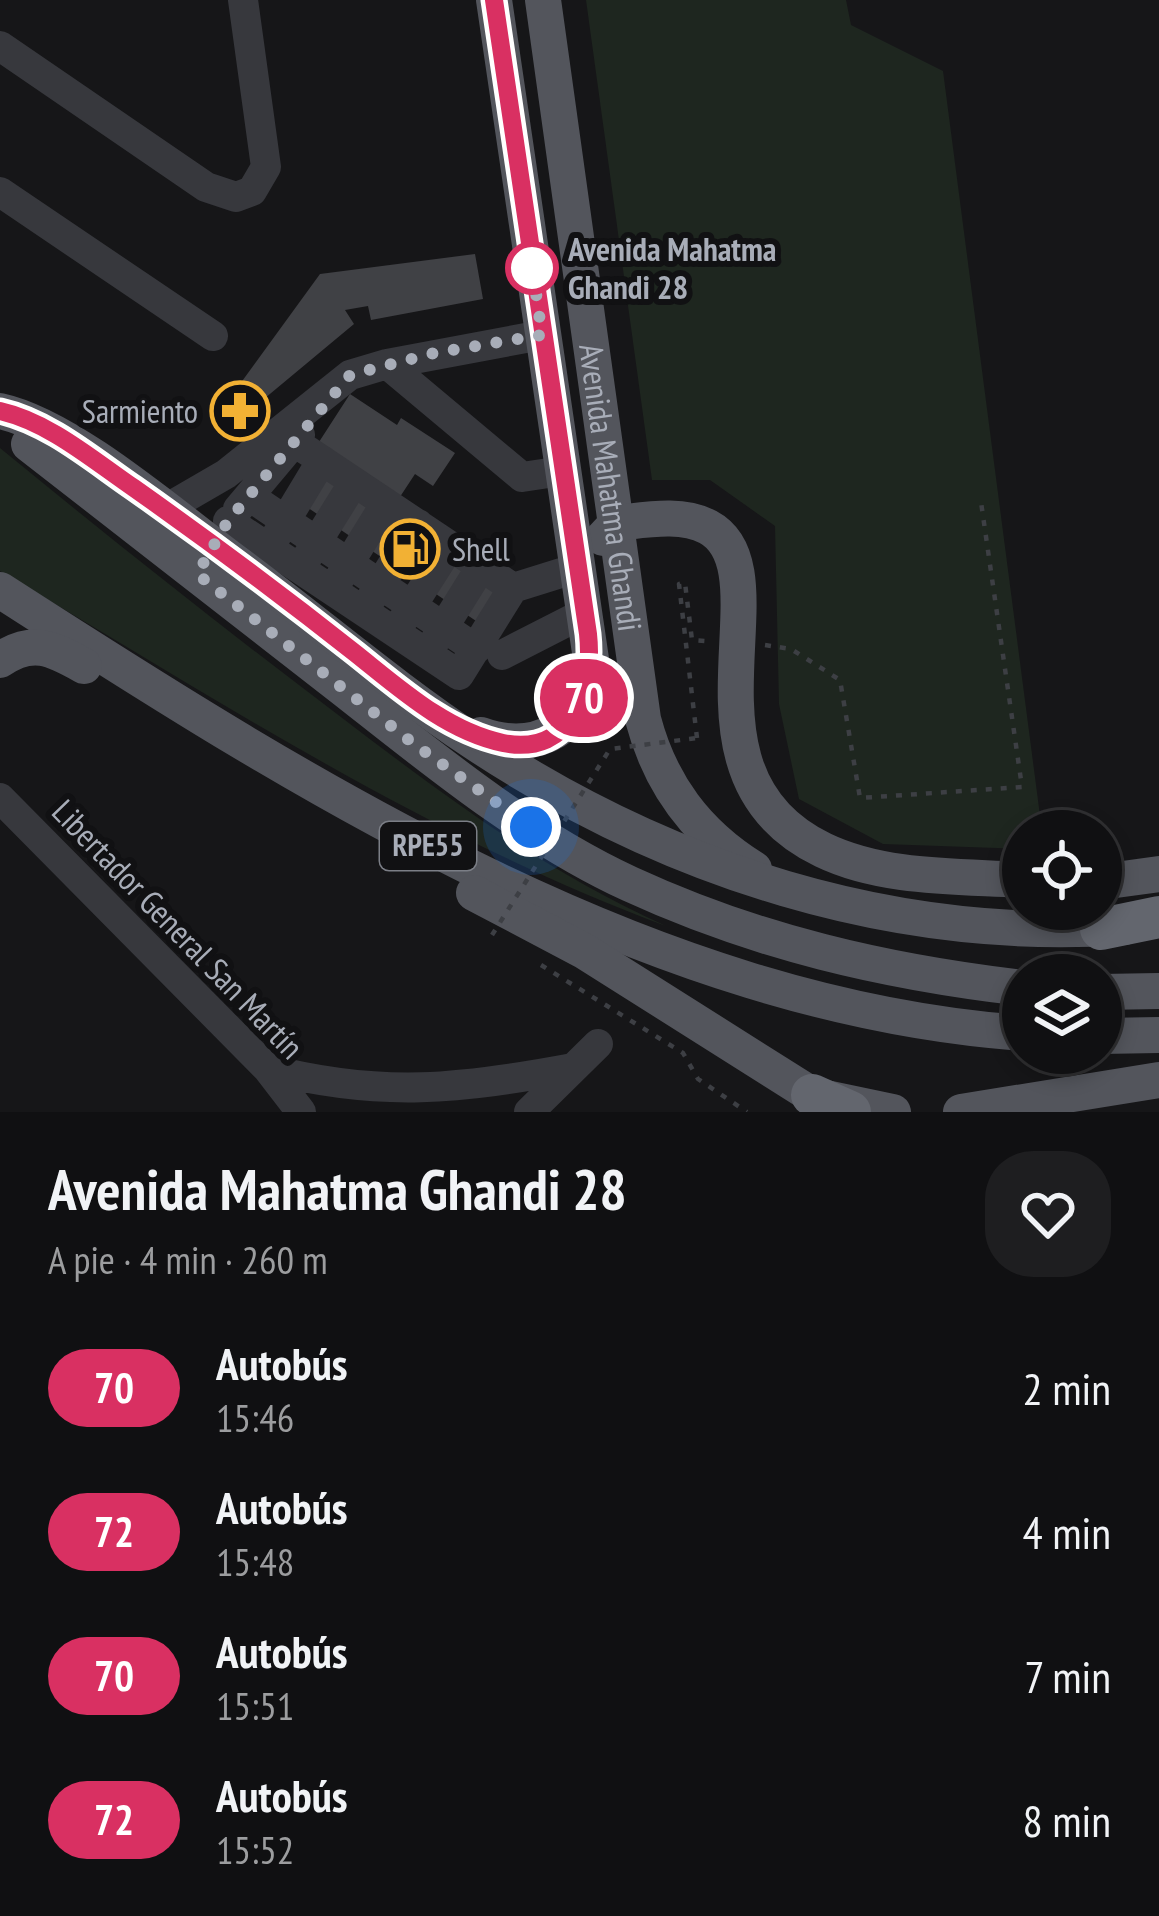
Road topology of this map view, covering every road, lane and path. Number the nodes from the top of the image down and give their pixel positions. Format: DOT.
graph roads {
  1 [pos="243,0"];
  2 [pos="494,0"];
  3 [pos="542,0"];
  4 [pos="0,46"];
  5 [pos="0,192"];
  6 [pos="542,335"];
  7 [pos="213,336"];
  8 [pos="387,364"];
  9 [pos="0,411"];
  10 [pos="0,422"];
  11 [pos="288,437"];
  12 [pos="322,460"];
  13 [pos="562,471"];
  14 [pos="355,482"];
  15 [pos="249,496"];
  16 [pos="981,502"];
  17 [pos="386,503"];
  18 [pos="285,521"];
  19 [pos="154,522"];
  20 [pos="617,523"];
  21 [pos="418,524"];
  22 [pos="317,542"];
  23 [pos="450,546"];
  24 [pos="212,547"];
  25 [pos="349,563"];
  26 [pos="280,566"];
  27 [pos="481,566"];
  28 [pos="577,568"];
  29 [pos="380,584"];
  30 [pos="513,588"];
  31 [pos="0,590"];
  32 [pos="323,605"];
  33 [pos="412,605"];
  34 [pos="584,613"];
  35 [pos="444,626"];
  36 [pos="396,634"];
  37 [pos="735,644"];
  38 [pos="489,652"];
  39 [pos="357,655"];
  40 [pos="0,660"];
  41 [pos="157,686"];
  42 [pos="396,686"];
  43 [pos="435,715"];
  44 [pos="320,786"];
  45 [pos="0,798"];
  46 [pos="1159,874"];
  47 [pos="1002,878"];
  48 [pos="1122,879"];
  49 [pos="811,896"];
  50 [pos="1159,921"];
  51 [pos="1002,925"];
  52 [pos="1122,926"];
  53 [pos="492,935"];
  54 [pos="530,958"];
  55 [pos="1002,985"];
  56 [pos="1122,992"];
  57 [pos="1159,992"];
  58 [pos="1002,1030"];
  59 [pos="1159,1035"];
  60 [pos="1122,1036"];
  61 [pos="598,1044"];
  62 [pos="574,1068"];
  63 [pos="268,1069"];
  64 [pos="1159,1080"];
  65 [pos="831,1104"];
  66 [pos="301,1112"];
  67 [pos="529,1112"];
  68 [pos="747,1112"];
  69 [pos="893,1112"];
  70 [pos="961,1112"];
  1 -- 4 [label="street"];
  2 -- 6 [label="main road, Avenida Mahatma Ghandi"];
  3 -- 20 [label="main road, Avenida Mahatma Ghandi"];
  5 -- 7 [label="street"];
  6 -- 8 [label="street"];
  6 -- 13 [label="main road, Avenida Mahatma Ghandi"];
  8 -- 11 [label="street"];
  8 -- 13 [label="street"];
  9 -- 19 [label="main road"];
  10 -- 19 [label="main road"];
  11 -- 12 [label="street"];
  11 -- 15 [label="street"];
  11 -- 19 [label="street"];
  12 -- 14 [label="street"];
  12 -- 18 [label="street"];
  13 -- 28 [label="main road, Avenida Mahatma Ghandi"];
  14 -- 17 [label="street"];
  14 -- 22 [label="street"];
  15 -- 18 [label="street"];
  15 -- 24 [label="street"];
  16 -- 37 [label="path"];
  17 -- 21 [label="street"];
  17 -- 25 [label="street"];
  18 -- 22 [label="street"];
  18 -- 26 [label="street"];
  19 -- 24 [label="main road"];
  20 -- 28 [label="main road"];
  20 -- 37 [label="main road"];
  20 -- 49 [label="main road, Avenida Mahatma Ghandi"];
  21 -- 23 [label="street"];
  21 -- 29 [label="street"];
  22 -- 25 [label="street"];
  22 -- 26 [label="street"];
  23 -- 27 [label="street"];
  23 -- 33 [label="street"];
  24 -- 26 [label="main road"];
  24 -- 55 [label="main road, RPE55"];
  25 -- 29 [label="street"];
  25 -- 32 [label="street"];
  26 -- 32 [label="main road"];
  27 -- 30 [label="street"];
  27 -- 35 [label="street"];
  28 -- 30 [label="street"];
  28 -- 34 [label="main road, Avenida Mahatma Ghandi"];
  29 -- 33 [label="street"];
  29 -- 36 [label="street"];
  30 -- 38 [label="street"];
  31 -- 41 [label="main road, RPE55"];
  32 -- 36 [label="street"];
  32 -- 39 [label="main road"];
  33 -- 35 [label="street"];
  33 -- 36 [label="street"];
  34 -- 38 [label="street"];
  34 -- 43 [label="main road, Avenida Mahatma Ghandi"];
  35 -- 36 [label="street"];
  35 -- 38 [label="street"];
  36 -- 38 [label="street"];
  36 -- 39 [label="street"];
  36 -- 42 [label="street"];
  37 -- 47 [label="main road"];
  37 -- 53 [label="path, bridge"];
  39 -- 42 [label="main road"];
  40 -- 41 [label="main road"];
  41 -- 44 [label="main road, RPE55"];
  42 -- 43 [label="main road"];
  43 -- 49 [label="main road"];
  44 -- 58 [label="main road, RPE55"];
  44 -- 65 [label="main road"];
  45 -- 63 [label="street, Libertador General San Martín"];
  46 -- 48 [label="main road"];
  49 -- 51 [label="main road"];
  50 -- 52 [label="highway"];
  54 -- 68 [label="path"];
  56 -- 57 [label="main road"];
  59 -- 60 [label="main road"];
  61 -- 62 [label="street"];
  62 -- 63 [label="street"];
  62 -- 67 [label="street"];
  63 -- 66 [label="street, Libertador General San Martín"];
  64 -- 70 [label="main road"];
  65 -- 69 [label="main road"];
}
